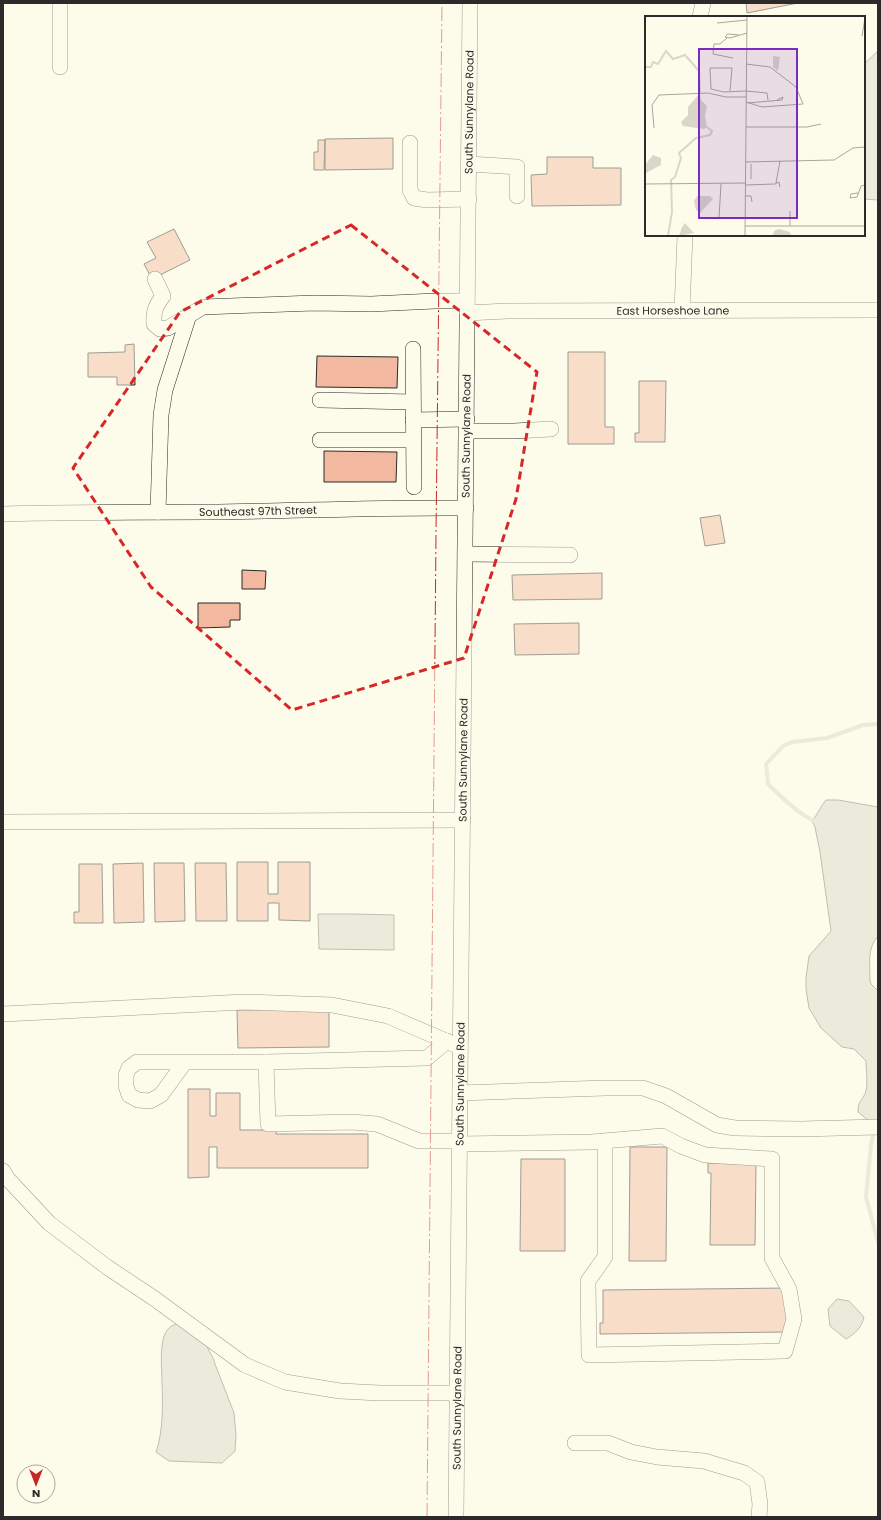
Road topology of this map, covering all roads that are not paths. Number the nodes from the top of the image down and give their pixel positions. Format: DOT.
graph roads {
  1 [pos="60,3"];
  2 [pos="470,3"];
  3 [pos="703,3"];
  4 [pos="700,16"];
  5 [pos="60,67"];
  6 [pos="410,143"];
  7 [pos="469,164"];
  8 [pos="517,196"];
  9 [pos="469,199"];
  10 [pos="685,236"];
  11 [pos="155,279"];
  12 [pos="467,307"];
  13 [pos="878,310"];
  14 [pos="682,311"];
  15 [pos="190,315"];
  16 [pos="412,349"];
  17 [pos="320,400"];
  18 [pos="413,402"];
  19 [pos="413,420"];
  20 [pos="467,425"];
  21 [pos="551,429"];
  22 [pos="320,440"];
  23 [pos="413,440"];
  24 [pos="414,488"];
  25 [pos="466,508"];
  26 [pos="158,512"];
  27 [pos="3,514"];
  28 [pos="466,554"];
  29 [pos="570,555"];
  30 [pos="463,820"];
  31 [pos="3,822"];
  32 [pos="3,1014"];
  33 [pos="453,1044"];
  34 [pos="185,1062"];
  35 [pos="266,1062"];
  36 [pos="460,1094"];
  37 [pos="878,1127"];
  38 [pos="605,1141"];
  39 [pos="459,1142"];
  40 [pos="3,1171"];
  41 [pos="457,1393"];
  42 [pos="575,1443"];
  43 [pos="456,1517"];
  44 [pos="759,1517"];
  1 -- 5 [label="street"];
  2 -- 7 [label="street, South Sunnylane Road"];
  3 -- 4 [label="street"];
  6 -- 9 [label="street"];
  7 -- 8 [label="street"];
  7 -- 9 [label="street, South Sunnylane Road"];
  9 -- 12 [label="street, South Sunnylane Road"];
  10 -- 14 [label="street"];
  11 -- 15 [label="street, East Horseshoe Lane"];
  12 -- 14 [label="street, East Horseshoe Lane"];
  12 -- 15 [label="street, East Horseshoe Lane"];
  12 -- 20 [label="street, South Sunnylane Road"];
  13 -- 14 [label="street, East Horseshoe Lane"];
  15 -- 26 [label="street"];
  16 -- 18 [label="street"];
  17 -- 18 [label="street"];
  18 -- 19 [label="street"];
  19 -- 20 [label="street"];
  19 -- 23 [label="street"];
  20 -- 21 [label="street"];
  20 -- 25 [label="street, South Sunnylane Road"];
  22 -- 23 [label="street"];
  23 -- 24 [label="street"];
  25 -- 26 [label="street, Southeast 97th Street"];
  25 -- 28 [label="street, South Sunnylane Road"];
  26 -- 27 [label="street, Southeast 97th Street"];
  28 -- 29 [label="street"];
  28 -- 30 [label="street, South Sunnylane Road"];
  30 -- 31 [label="street"];
  30 -- 33 [label="street, South Sunnylane Road"];
  32 -- 33 [label="street"];
  33 -- 35 [label="street"];
  33 -- 36 [label="street, South Sunnylane Road"];
  34 -- 35 [label="street"];
  35 -- 39 [label="street"];
  36 -- 37 [label="street"];
  36 -- 39 [label="street, South Sunnylane Road"];
  38 -- 38 [label="street"];
  38 -- 39 [label="street"];
  39 -- 41 [label="street, South Sunnylane Road"];
  40 -- 41 [label="street"];
  41 -- 43 [label="street, South Sunnylane Road"];
  42 -- 44 [label="street"];
}
